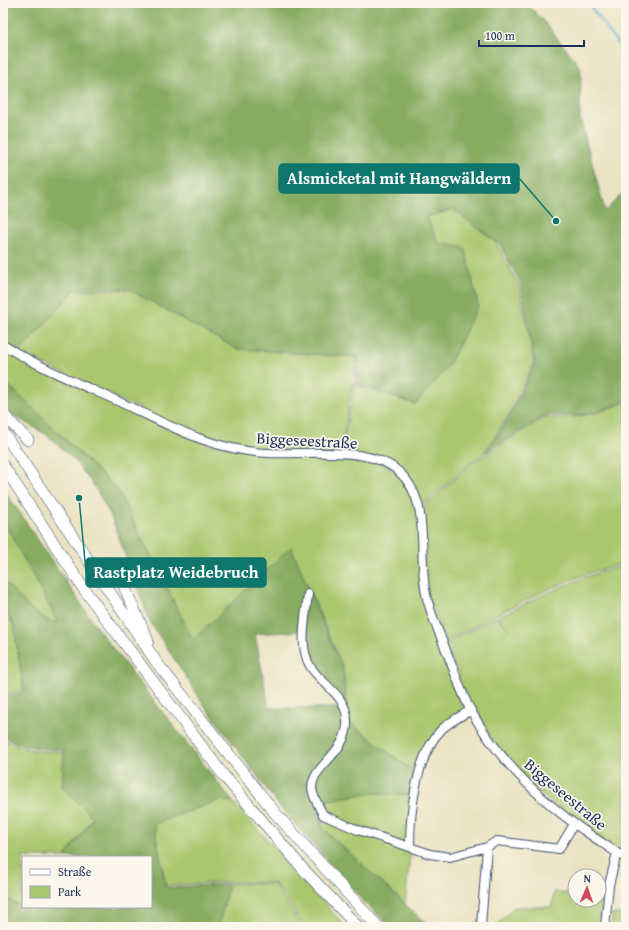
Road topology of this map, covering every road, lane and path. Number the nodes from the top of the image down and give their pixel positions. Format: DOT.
graph roads {
  1 [pos="3,345"];
  2 [pos="3,414"];
  3 [pos="3,432"];
  4 [pos="28,440"];
  5 [pos="4,467"];
  6 [pos="117,570"];
  7 [pos="308,594"];
  8 [pos="158,663"];
  9 [pos="471,710"];
  10 [pos="574,824"];
  11 [pos="410,847"];
  12 [pos="487,847"];
  13 [pos="617,853"];
  14 [pos="626,858"];
  15 [pos="358,927"];
  16 [pos="378,927"];
  17 [pos="481,927"];
  18 [pos="605,927"];
  1 -- 9 [label="street, Biggeseestraße"];
  2 -- 4 [label="highway"];
  3 -- 8 [label="highway"];
  5 -- 15 [label="highway"];
  6 -- 8 [label="highway"];
  7 -- 11 [label="street"];
  8 -- 16 [label="highway"];
  9 -- 10 [label="street, Biggeseestraße"];
  9 -- 11 [label="street"];
  10 -- 12 [label="street"];
  10 -- 13 [label="street, Biggeseestraße"];
  11 -- 12 [label="street"];
  12 -- 17 [label="street"];
  13 -- 14 [label="street, Biggeseestraße"];
  13 -- 18 [label="street"];
}
